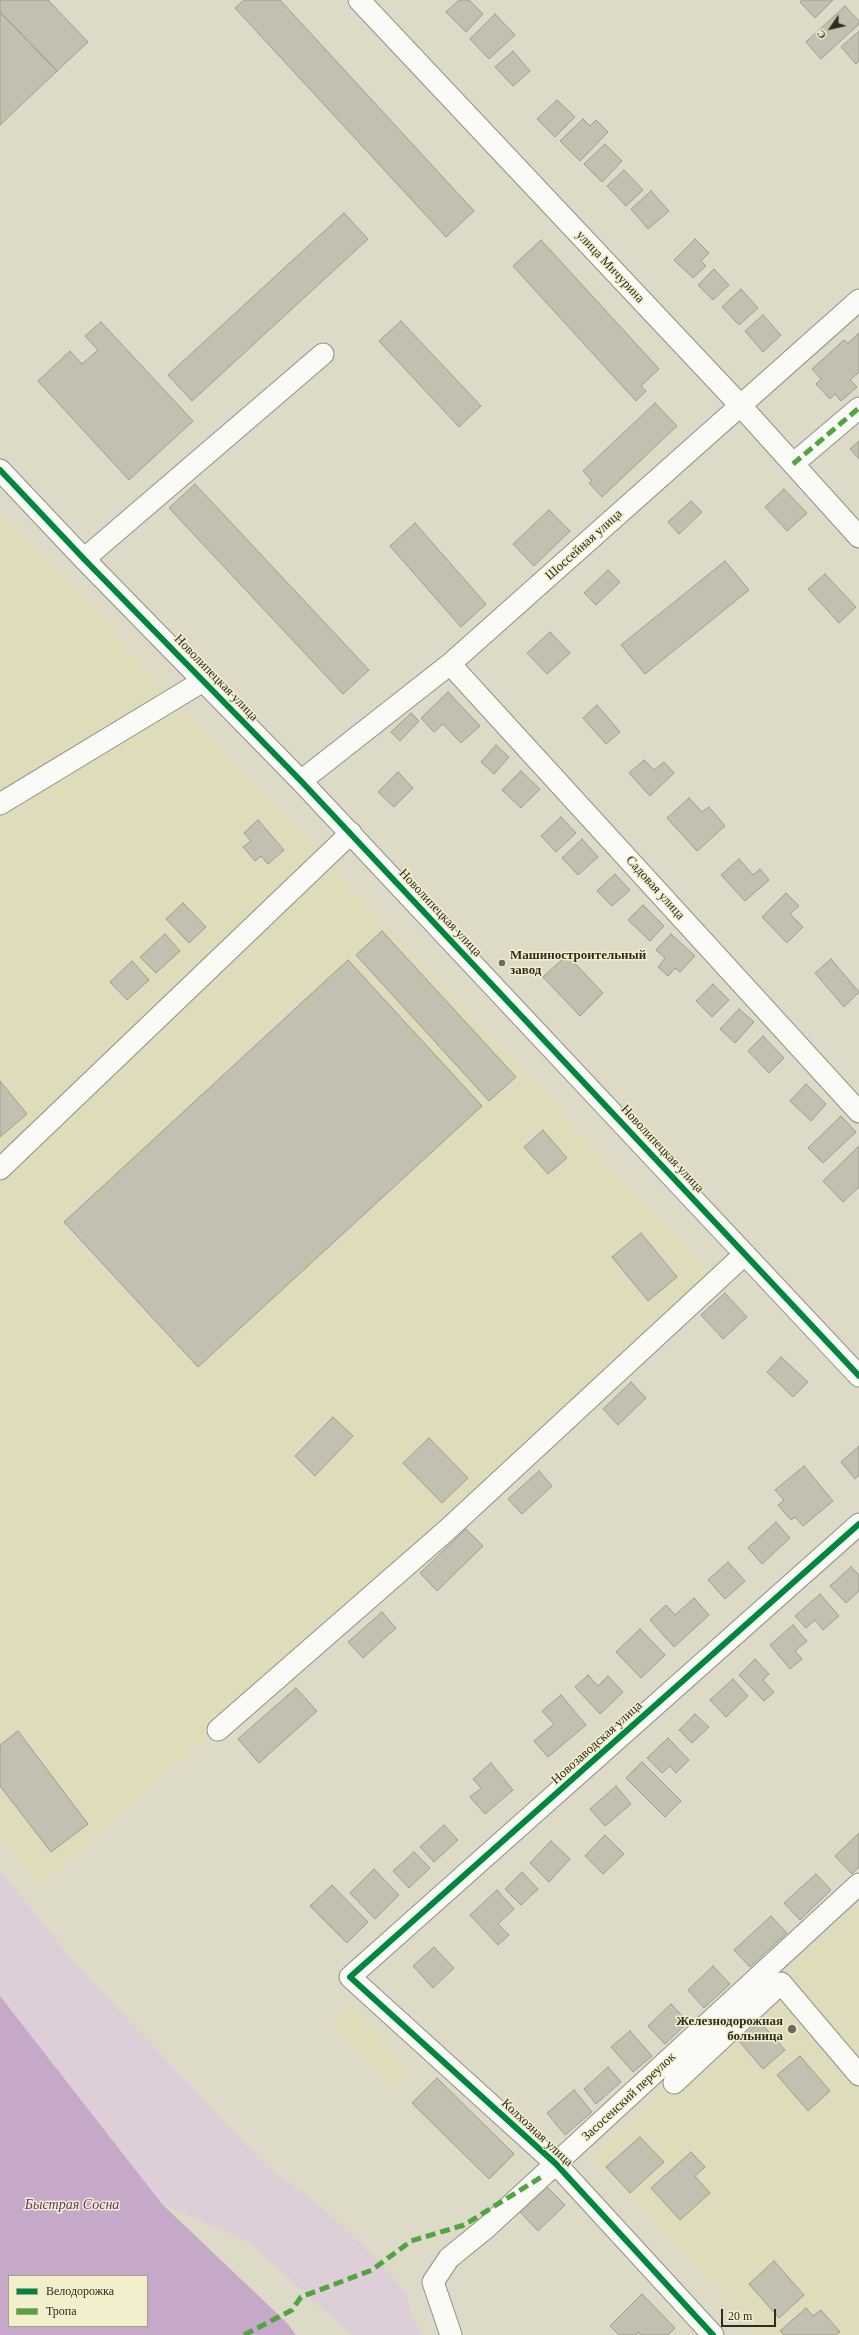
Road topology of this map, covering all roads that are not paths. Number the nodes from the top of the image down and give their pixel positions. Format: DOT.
graph roads {
  1 [pos="359,0"];
  2 [pos="859,300"];
  3 [pos="323,354"];
  4 [pos="740,405"];
  5 [pos="859,408"];
  6 [pos="793,464"];
  7 [pos="0,470"];
  8 [pos="859,537"];
  9 [pos="84,559"];
  10 [pos="450,664"];
  11 [pos="203,681"];
  12 [pos="301,781"];
  13 [pos="0,804"];
  14 [pos="351,834"];
  15 [pos="859,1112"];
  16 [pos="0,1169"];
  17 [pos="745,1254"];
  18 [pos="859,1376"];
  19 [pos="859,1524"];
  20 [pos="218,1730"];
  21 [pos="859,1884"];
  22 [pos="350,1977"];
  23 [pos="859,2075"];
  24 [pos="674,2083"];
  25 [pos="556,2164"];
  26 [pos="451,2335"];
  27 [pos="713,2335"];
  1 -- 4 [label="street, улица Мичурина"];
  2 -- 4 [label="street, Шоссейная улица"];
  3 -- 9 [label="street"];
  4 -- 6 [label="street, улица Мичурина"];
  4 -- 10 [label="street, Шоссейная улица"];
  5 -- 6 [label="street"];
  6 -- 8 [label="street, улица Мичурина"];
  7 -- 9 [label="street, Новолипецкая улица"];
  9 -- 11 [label="street, Новолипецкая улица"];
  10 -- 12 [label="street, Шоссейная улица"];
  10 -- 15 [label="street, Садовая улица"];
  11 -- 12 [label="street, Новолипецкая улица"];
  11 -- 13 [label="street"];
  12 -- 14 [label="street, Новолипецкая улица"];
  14 -- 16 [label="street"];
  14 -- 17 [label="street, Новолипецкая улица"];
  17 -- 18 [label="street, Новолипецкая улица"];
  17 -- 20 [label="street"];
  19 -- 22 [label="street, Новозаводская улица"];
  21 -- 25 [label="street, Засосенский переулок"];
  22 -- 25 [label="street, Колхозная улица"];
  23 -- 24 [label="street"];
  25 -- 26 [label="street, Засосенский переулок"];
  25 -- 27 [label="street, Колхозная улица"];
}
